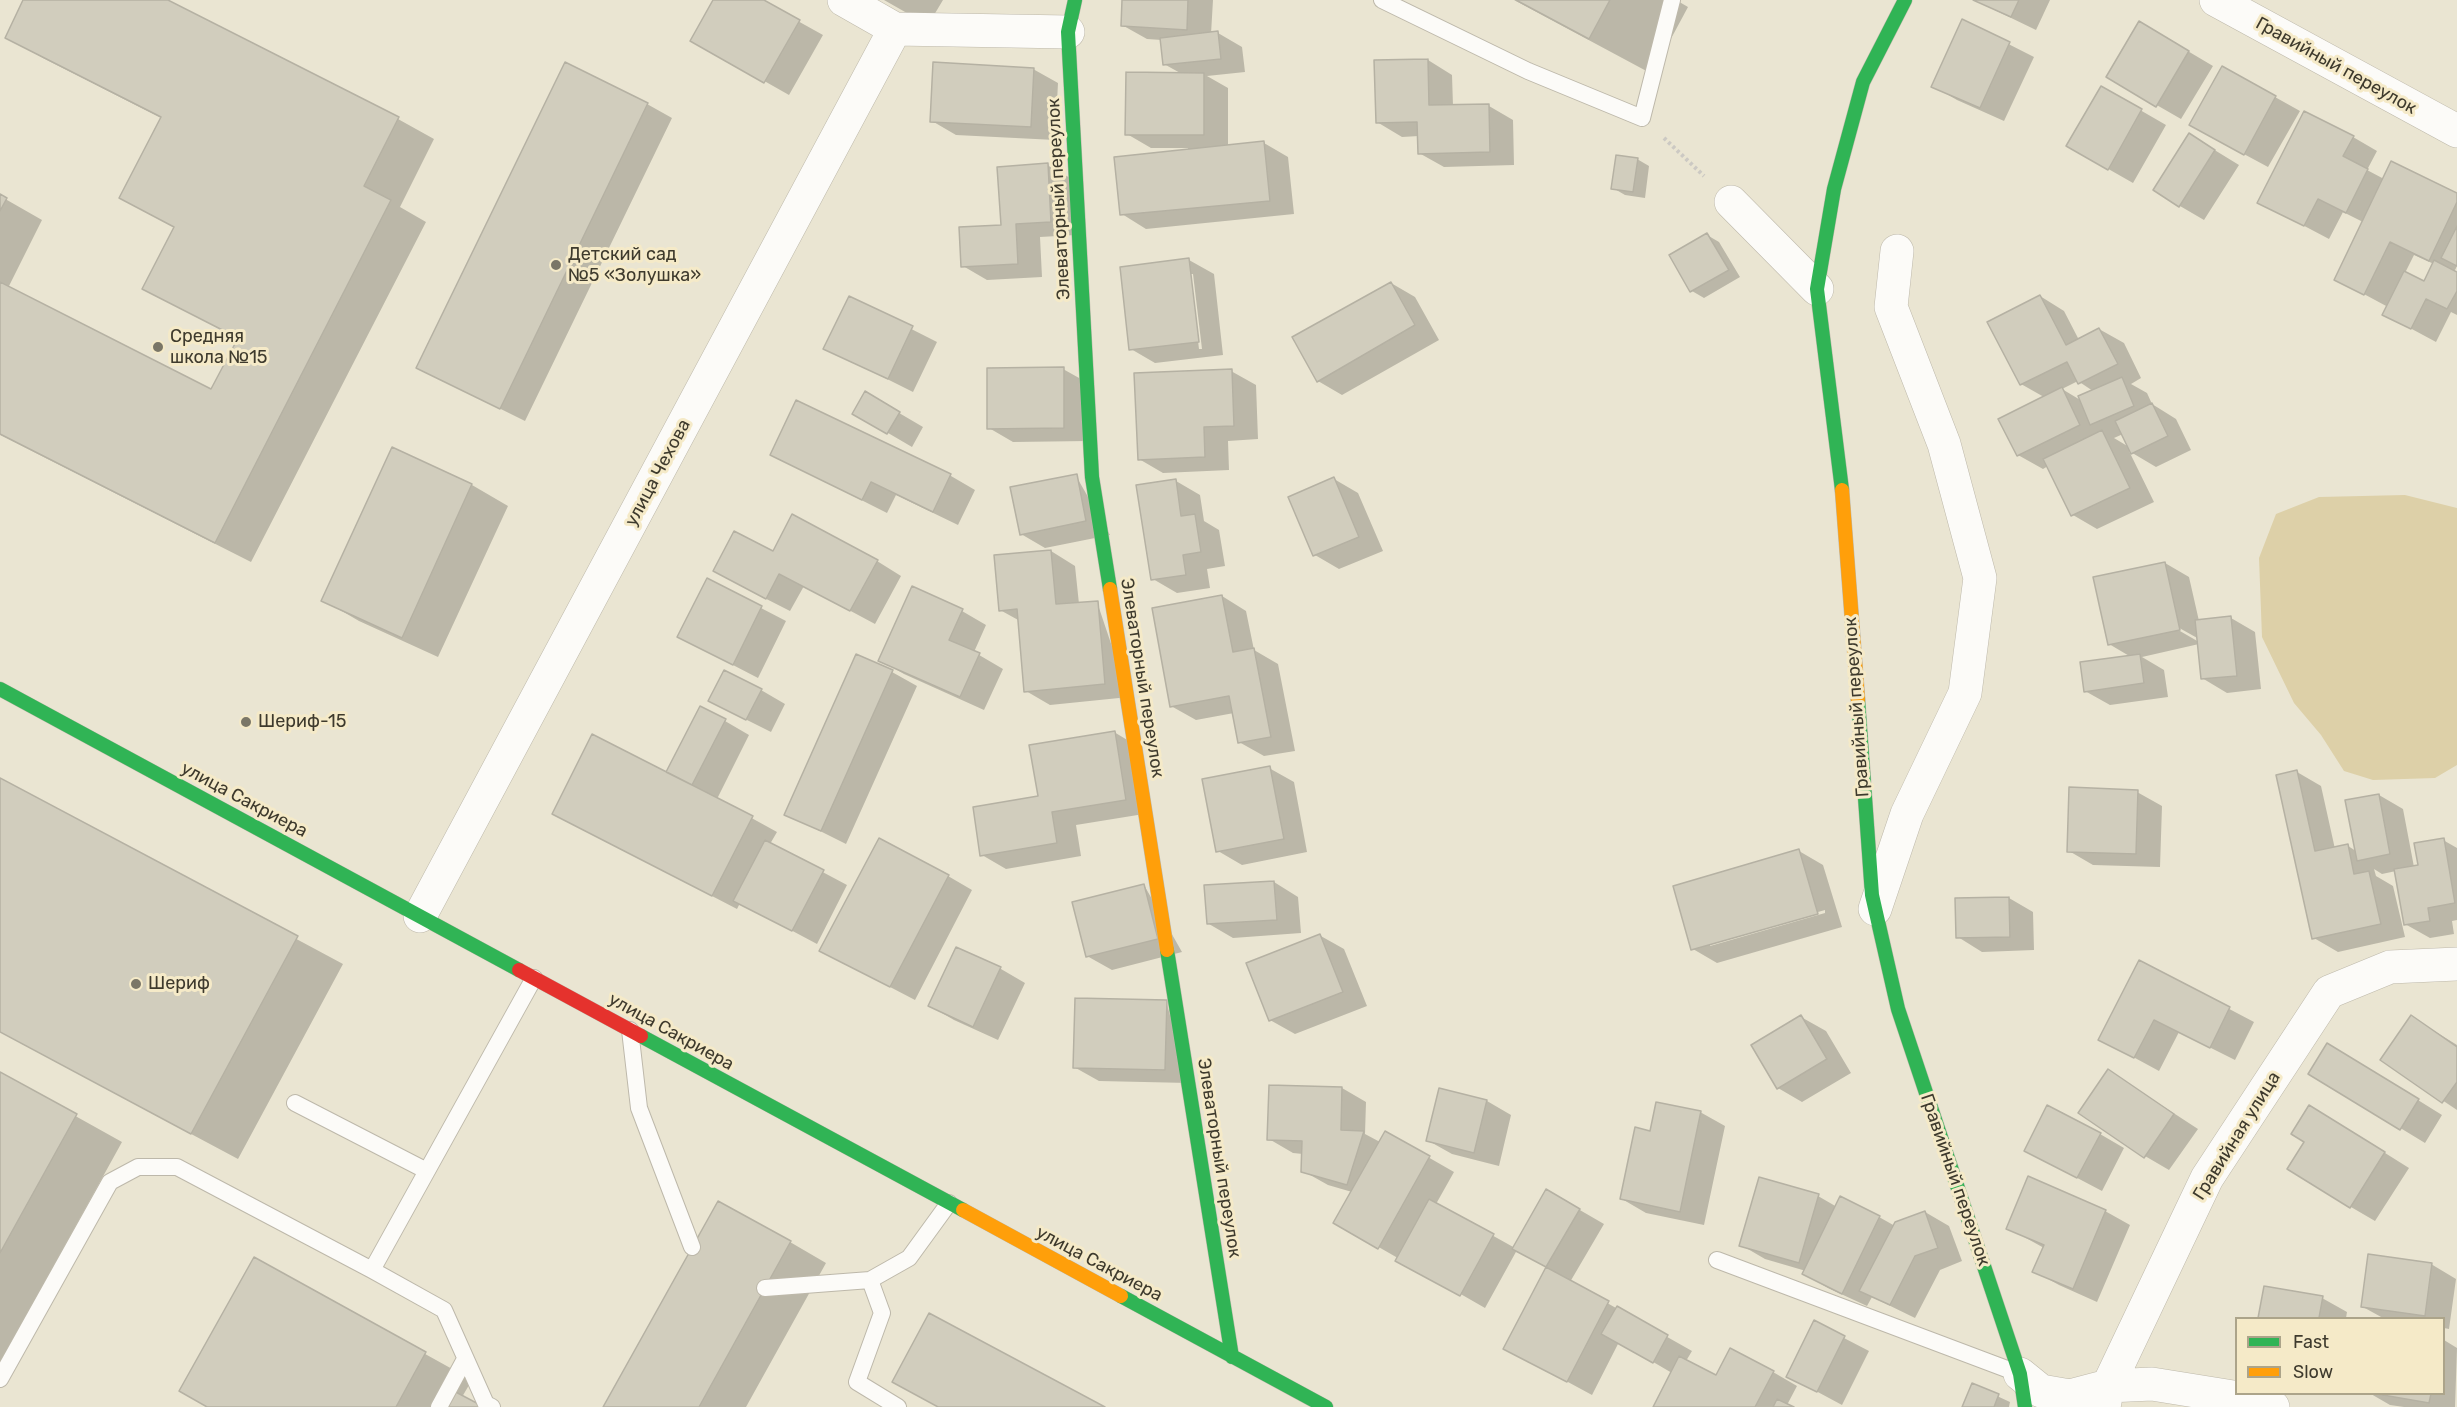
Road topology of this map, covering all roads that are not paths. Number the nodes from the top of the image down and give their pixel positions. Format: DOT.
graph roads {
  1 [pos="844,0"];
  2 [pos="1074,0"];
  3 [pos="1382,0"];
  4 [pos="1672,0"];
  5 [pos="1905,0"];
  6 [pos="2216,0"];
  7 [pos="895,29"];
  8 [pos="1068,32"];
  9 [pos="2457,131"];
  10 [pos="1731,202"];
  11 [pos="1897,251"];
  12 [pos="1817,289"];
  13 [pos="0,689"];
  14 [pos="1875,909"];
  15 [pos="420,916"];
  16 [pos="2457,964"];
  17 [pos="534,978"];
  18 [pos="630,1030"];
  19 [pos="295,1103"];
  20 [pos="427,1171"];
  21 [pos="949,1203"];
  22 [pos="692,1247"];
  23 [pos="1717,1260"];
  24 [pos="372,1270"];
  25 [pos="870,1280"];
  26 [pos="765,1288"];
  27 [pos="1233,1357"];
  28 [pos="465,1359"];
  29 [pos="2020,1374"];
  30 [pos="0,1379"];
  31 [pos="2106,1396"];
  32 [pos="439,1407"];
  33 [pos="492,1407"];
  34 [pos="898,1407"];
  35 [pos="1326,1407"];
  36 [pos="2025,1407"];
  37 [pos="2273,1407"];
  1 -- 7 [label="street"];
  2 -- 8 [label="street, Элеваторный переулок"];
  3 -- 4 [label="lane"];
  5 -- 12 [label="street, Гравийный переулок"];
  6 -- 9 [label="street, Гравийный переулок"];
  7 -- 8 [label="street"];
  7 -- 15 [label="street, улица Чехова"];
  8 -- 27 [label="street, Элеваторный переулок"];
  10 -- 12 [label="street"];
  11 -- 14 [label="street"];
  12 -- 14 [label="street, Гравийный переулок"];
  13 -- 15 [label="street, улица Сакриера"];
  14 -- 29 [label="street, Гравийный переулок"];
  15 -- 17 [label="street, улица Сакриера"];
  16 -- 31 [label="street, Гравийная улица"];
  17 -- 18 [label="street, улица Сакриера"];
  17 -- 20 [label="lane"];
  18 -- 21 [label="street, улица Сакриера"];
  18 -- 22 [label="lane"];
  19 -- 20 [label="lane"];
  20 -- 24 [label="lane"];
  21 -- 25 [label="lane"];
  21 -- 27 [label="street, улица Сакриера"];
  23 -- 29 [label="lane"];
  24 -- 28 [label="lane"];
  24 -- 30 [label="lane"];
  25 -- 26 [label="lane"];
  25 -- 34 [label="lane"];
  27 -- 35 [label="street, улица Сакриера"];
  28 -- 32 [label="lane"];
  28 -- 33 [label="lane"];
  29 -- 31 [label="street"];
  29 -- 36 [label="street, Гравийный переулок"];
  31 -- 37 [label="street"];
}
